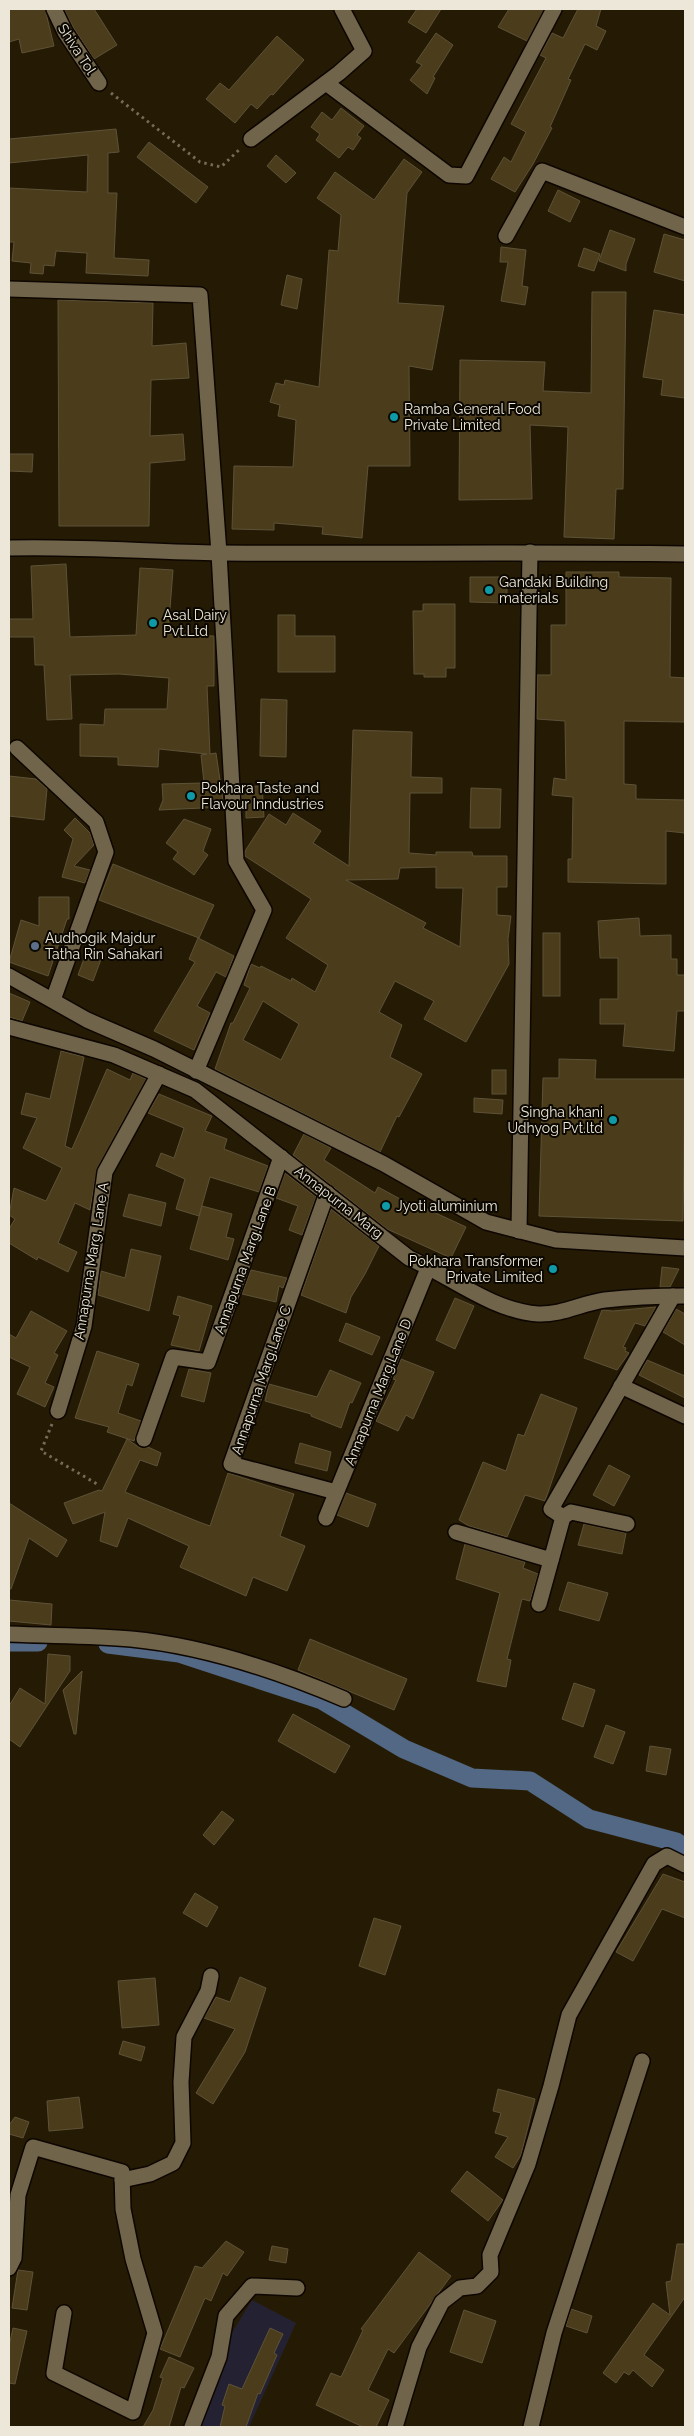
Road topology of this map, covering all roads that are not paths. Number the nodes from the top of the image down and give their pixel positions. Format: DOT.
graph roads {
  1 [pos="342,9"];
  2 [pos="554,9"];
  3 [pos="59,11"];
  4 [pos="99,83"];
  5 [pos="326,83"];
  6 [pos="251,139"];
  7 [pos="685,227"];
  8 [pos="506,236"];
  9 [pos="9,289"];
  10 [pos="9,548"];
  11 [pos="530,552"];
  12 [pos="219,553"];
  13 [pos="685,554"];
  14 [pos="17,748"];
  15 [pos="9,976"];
  16 [pos="53,1000"];
  17 [pos="9,1027"];
  18 [pos="196,1071"];
  19 [pos="159,1074"];
  20 [pos="281,1157"];
  21 [pos="327,1193"];
  22 [pos="519,1231"];
  23 [pos="685,1248"];
  24 [pos="429,1266"];
  25 [pos="679,1296"];
  26 [pos="621,1386"];
  27 [pos="58,1411"];
  28 [pos="685,1416"];
  29 [pos="144,1439"];
  30 [pos="336,1492"];
  31 [pos="563,1517"];
  32 [pos="326,1518"];
  33 [pos="627,1524"];
  34 [pos="456,1532"];
  35 [pos="551,1560"];
  36 [pos="539,1604"];
  37 [pos="9,1634"];
  38 [pos="344,1699"];
  39 [pos="685,1865"];
  40 [pos="211,1976"];
  41 [pos="642,2061"];
  42 [pos="122,2180"];
  43 [pos="9,2268"];
  44 [pos="297,2288"];
  45 [pos="64,2314"];
  46 [pos="192,2427"];
  47 [pos="395,2427"];
  48 [pos="531,2427"];
  1 -- 5 [label="street"];
  2 -- 5 [label="street"];
  3 -- 4 [label="street, Shiva Tol"];
  5 -- 6 [label="street"];
  7 -- 8 [label="street"];
  9 -- 12 [label="street"];
  10 -- 12 [label="street"];
  11 -- 12 [label="street"];
  11 -- 13 [label="street"];
  11 -- 22 [label="street"];
  12 -- 18 [label="street"];
  14 -- 16 [label="street"];
  15 -- 16 [label="street"];
  16 -- 18 [label="street"];
  17 -- 19 [label="street, Annapurna Marg"];
  18 -- 22 [label="street"];
  19 -- 20 [label="street, Annapurna Marg"];
  19 -- 27 [label="street, Annapurna Marg, Lane A"];
  20 -- 21 [label="street, Annapurna Marg"];
  20 -- 29 [label="street, Annapurna Marg,Lane B"];
  21 -- 24 [label="street, Annapurna Marg"];
  21 -- 30 [label="street, Annapurna Marg,Lane C"];
  22 -- 23 [label="street"];
  24 -- 25 [label="street, Annapurna Marg"];
  24 -- 30 [label="street, Annapurna Marg,Lane D"];
  25 -- 26 [label="street"];
  26 -- 28 [label="street"];
  26 -- 31 [label="street"];
  30 -- 32 [label="street, Annapurna Marg,Lane D"];
  31 -- 33 [label="street"];
  31 -- 35 [label="street"];
  34 -- 35 [label="street"];
  35 -- 36 [label="street"];
  37 -- 38 [label="street"];
  39 -- 47 [label="street"];
  40 -- 42 [label="street"];
  41 -- 48 [label="street"];
  42 -- 43 [label="street"];
  42 -- 45 [label="street"];
  44 -- 46 [label="street"];
}
